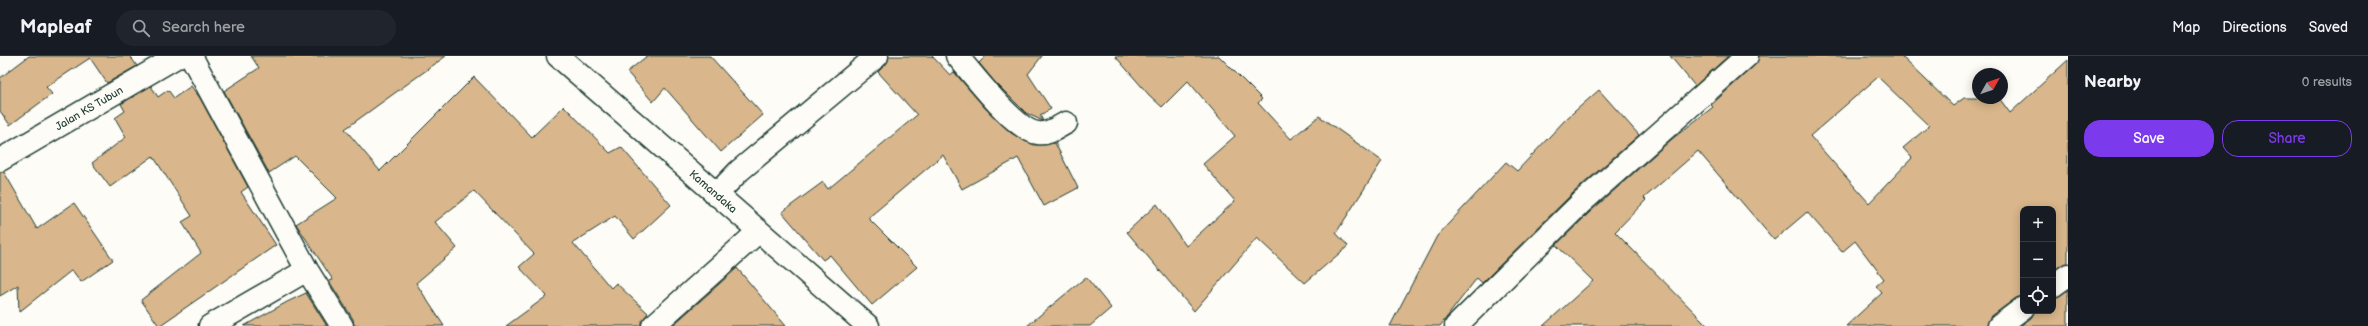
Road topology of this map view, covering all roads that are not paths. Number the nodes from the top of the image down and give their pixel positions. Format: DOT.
graph roads {
  1 [pos="178,56"];
  2 [pos="191,56"];
  3 [pos="558,56"];
  4 [pos="877,56"];
  5 [pos="957,56"];
  6 [pos="1747,56"];
  7 [pos="1066,123"];
  8 [pos="0,160"];
  9 [pos="716,195"];
  10 [pos="758,232"];
  11 [pos="307,270"];
  12 [pos="2068,275"];
  13 [pos="2056,284"];
  14 [pos="2020,310"];
  15 [pos="210,326"];
  16 [pos="342,326"];
  17 [pos="653,326"];
  18 [pos="868,326"];
  19 [pos="1456,326"];
  20 [pos="1999,326"];
  1 -- 8 [label="street, Jalan KS Tubun"];
  2 -- 11 [label="street"];
  3 -- 9 [label="street, Kamandaka"];
  4 -- 9 [label="street"];
  5 -- 7 [label="street"];
  6 -- 19 [label="street"];
  9 -- 10 [label="street, Kamandaka"];
  10 -- 17 [label="street"];
  10 -- 18 [label="street, Kamandaka"];
  11 -- 15 [label="street"];
  11 -- 16 [label="street"];
  12 -- 13 [label="street"];
  14 -- 20 [label="street"];
}
